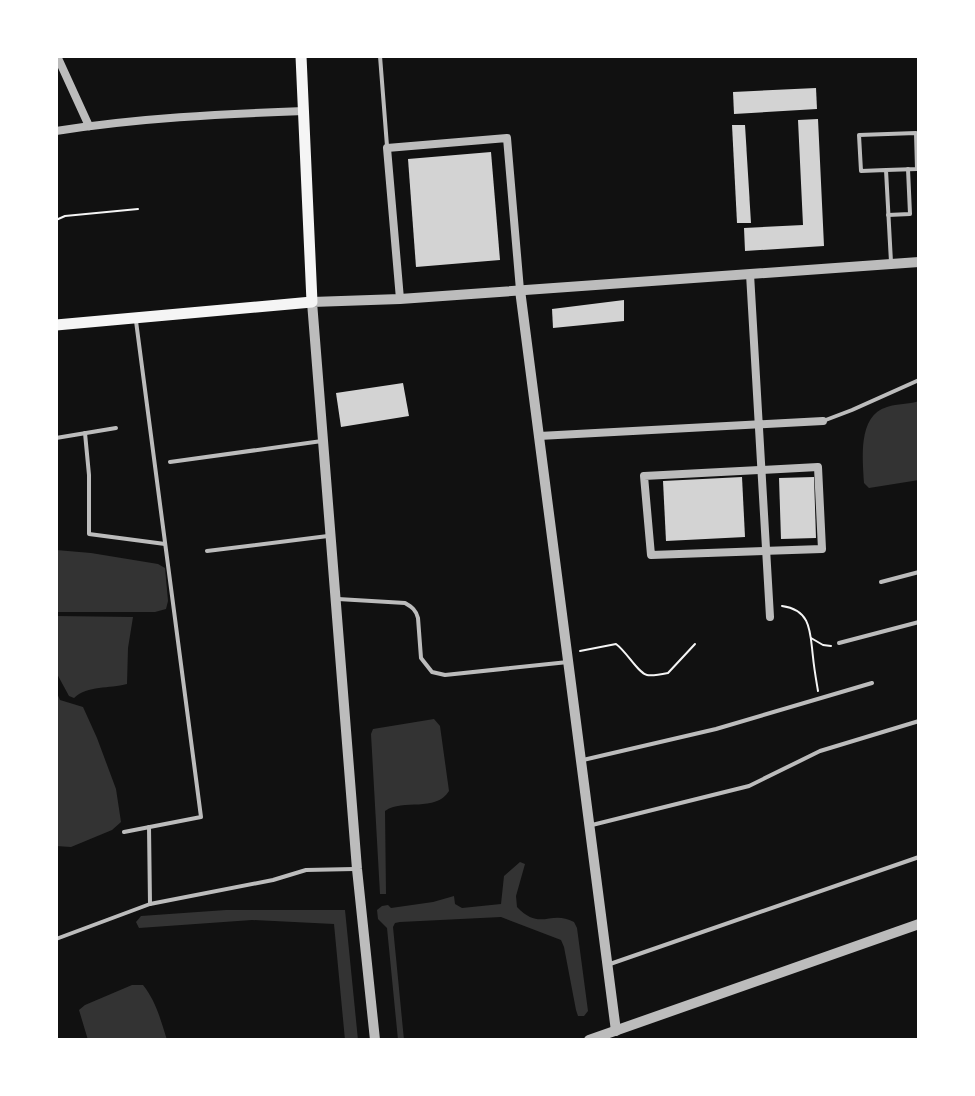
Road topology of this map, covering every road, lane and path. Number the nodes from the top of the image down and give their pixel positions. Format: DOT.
graph roads {
  1 [pos="57,56"];
  2 [pos="301,56"];
  3 [pos="380,56"];
  4 [pos="304,111"];
  5 [pos="89,126"];
  6 [pos="56,131"];
  7 [pos="387,148"];
  8 [pos="908,169"];
  9 [pos="886,170"];
  10 [pos="138,209"];
  11 [pos="888,215"];
  12 [pos="56,220"];
  13 [pos="919,262"];
  14 [pos="891,264"];
  15 [pos="750,274"];
  16 [pos="520,290"];
  17 [pos="400,299"];
  18 [pos="312,302"];
  19 [pos="135,319"];
  20 [pos="56,325"];
  21 [pos="919,380"];
  22 [pos="823,421"];
  23 [pos="759,424"];
  24 [pos="116,428"];
  25 [pos="85,433"];
  26 [pos="539,436"];
  27 [pos="56,438"];
  28 [pos="323,441"];
  29 [pos="170,462"];
  30 [pos="761,470"];
  31 [pos="331,535"];
  32 [pos="165,544"];
  33 [pos="207,551"];
  34 [pos="766,551"];
  35 [pos="919,572"];
  36 [pos="881,582"];
  37 [pos="336,599"];
  38 [pos="769,604"];
  39 [pos="770,617"];
  40 [pos="919,622"];
  41 [pos="811,637"];
  42 [pos="839,643"];
  43 [pos="695,644"];
  44 [pos="568,658"];
  45 [pos="872,683"];
  46 [pos="819,698"];
  47 [pos="919,721"];
  48 [pos="581,760"];
  49 [pos="589,826"];
  50 [pos="149,827"];
  51 [pos="124,832"];
  52 [pos="919,857"];
  53 [pos="357,869"];
  54 [pos="150,904"];
  55 [pos="919,924"];
  56 [pos="56,939"];
  57 [pos="607,965"];
  58 [pos="616,1031"];
  59 [pos="375,1040"];
  60 [pos="589,1040"];
  1 -- 5 [label="street"];
  2 -- 4 [label="main road"];
  3 -- 7 [label="lane"];
  4 -- 5 [label="street"];
  4 -- 18 [label="main road"];
  5 -- 6 [label="street"];
  7 -- 16 [label="street"];
  7 -- 17 [label="street"];
  8 -- 9 [label="lane"];
  8 -- 9 [label="lane"];
  8 -- 11 [label="lane"];
  9 -- 11 [label="lane"];
  10 -- 12 [label="path"];
  11 -- 14 [label="lane"];
  13 -- 14 [label="street"];
  14 -- 15 [label="street"];
  15 -- 16 [label="street"];
  15 -- 23 [label="street"];
  16 -- 17 [label="street"];
  16 -- 26 [label="street"];
  17 -- 18 [label="street"];
  18 -- 19 [label="main road"];
  18 -- 28 [label="street"];
  19 -- 20 [label="main road"];
  19 -- 32 [label="lane"];
  21 -- 22 [label="lane"];
  22 -- 23 [label="street"];
  23 -- 26 [label="street"];
  23 -- 30 [label="street"];
  24 -- 25 [label="lane"];
  25 -- 27 [label="lane"];
  25 -- 32 [label="lane"];
  26 -- 44 [label="street"];
  28 -- 29 [label="lane"];
  28 -- 31 [label="street"];
  30 -- 34 [label="street"];
  30 -- 34 [label="street"];
  30 -- 34 [label="street"];
  31 -- 33 [label="lane"];
  31 -- 37 [label="street"];
  32 -- 50 [label="lane"];
  34 -- 38 [label="street"];
  35 -- 36 [label="lane"];
  37 -- 44 [label="lane"];
  37 -- 53 [label="street"];
  38 -- 39 [label="street"];
  38 -- 41 [label="path"];
  40 -- 42 [label="lane"];
  41 -- 42 [label="path"];
  41 -- 46 [label="path"];
  43 -- 44 [label="path"];
  44 -- 48 [label="street"];
  45 -- 46 [label="lane"];
  46 -- 48 [label="lane"];
  47 -- 49 [label="lane"];
  48 -- 49 [label="street"];
  49 -- 57 [label="street"];
  50 -- 51 [label="lane"];
  50 -- 54 [label="lane"];
  52 -- 57 [label="lane"];
  53 -- 54 [label="lane"];
  53 -- 59 [label="street"];
  54 -- 56 [label="lane"];
  55 -- 58 [label="street"];
  57 -- 58 [label="street"];
  58 -- 60 [label="street"];
}
